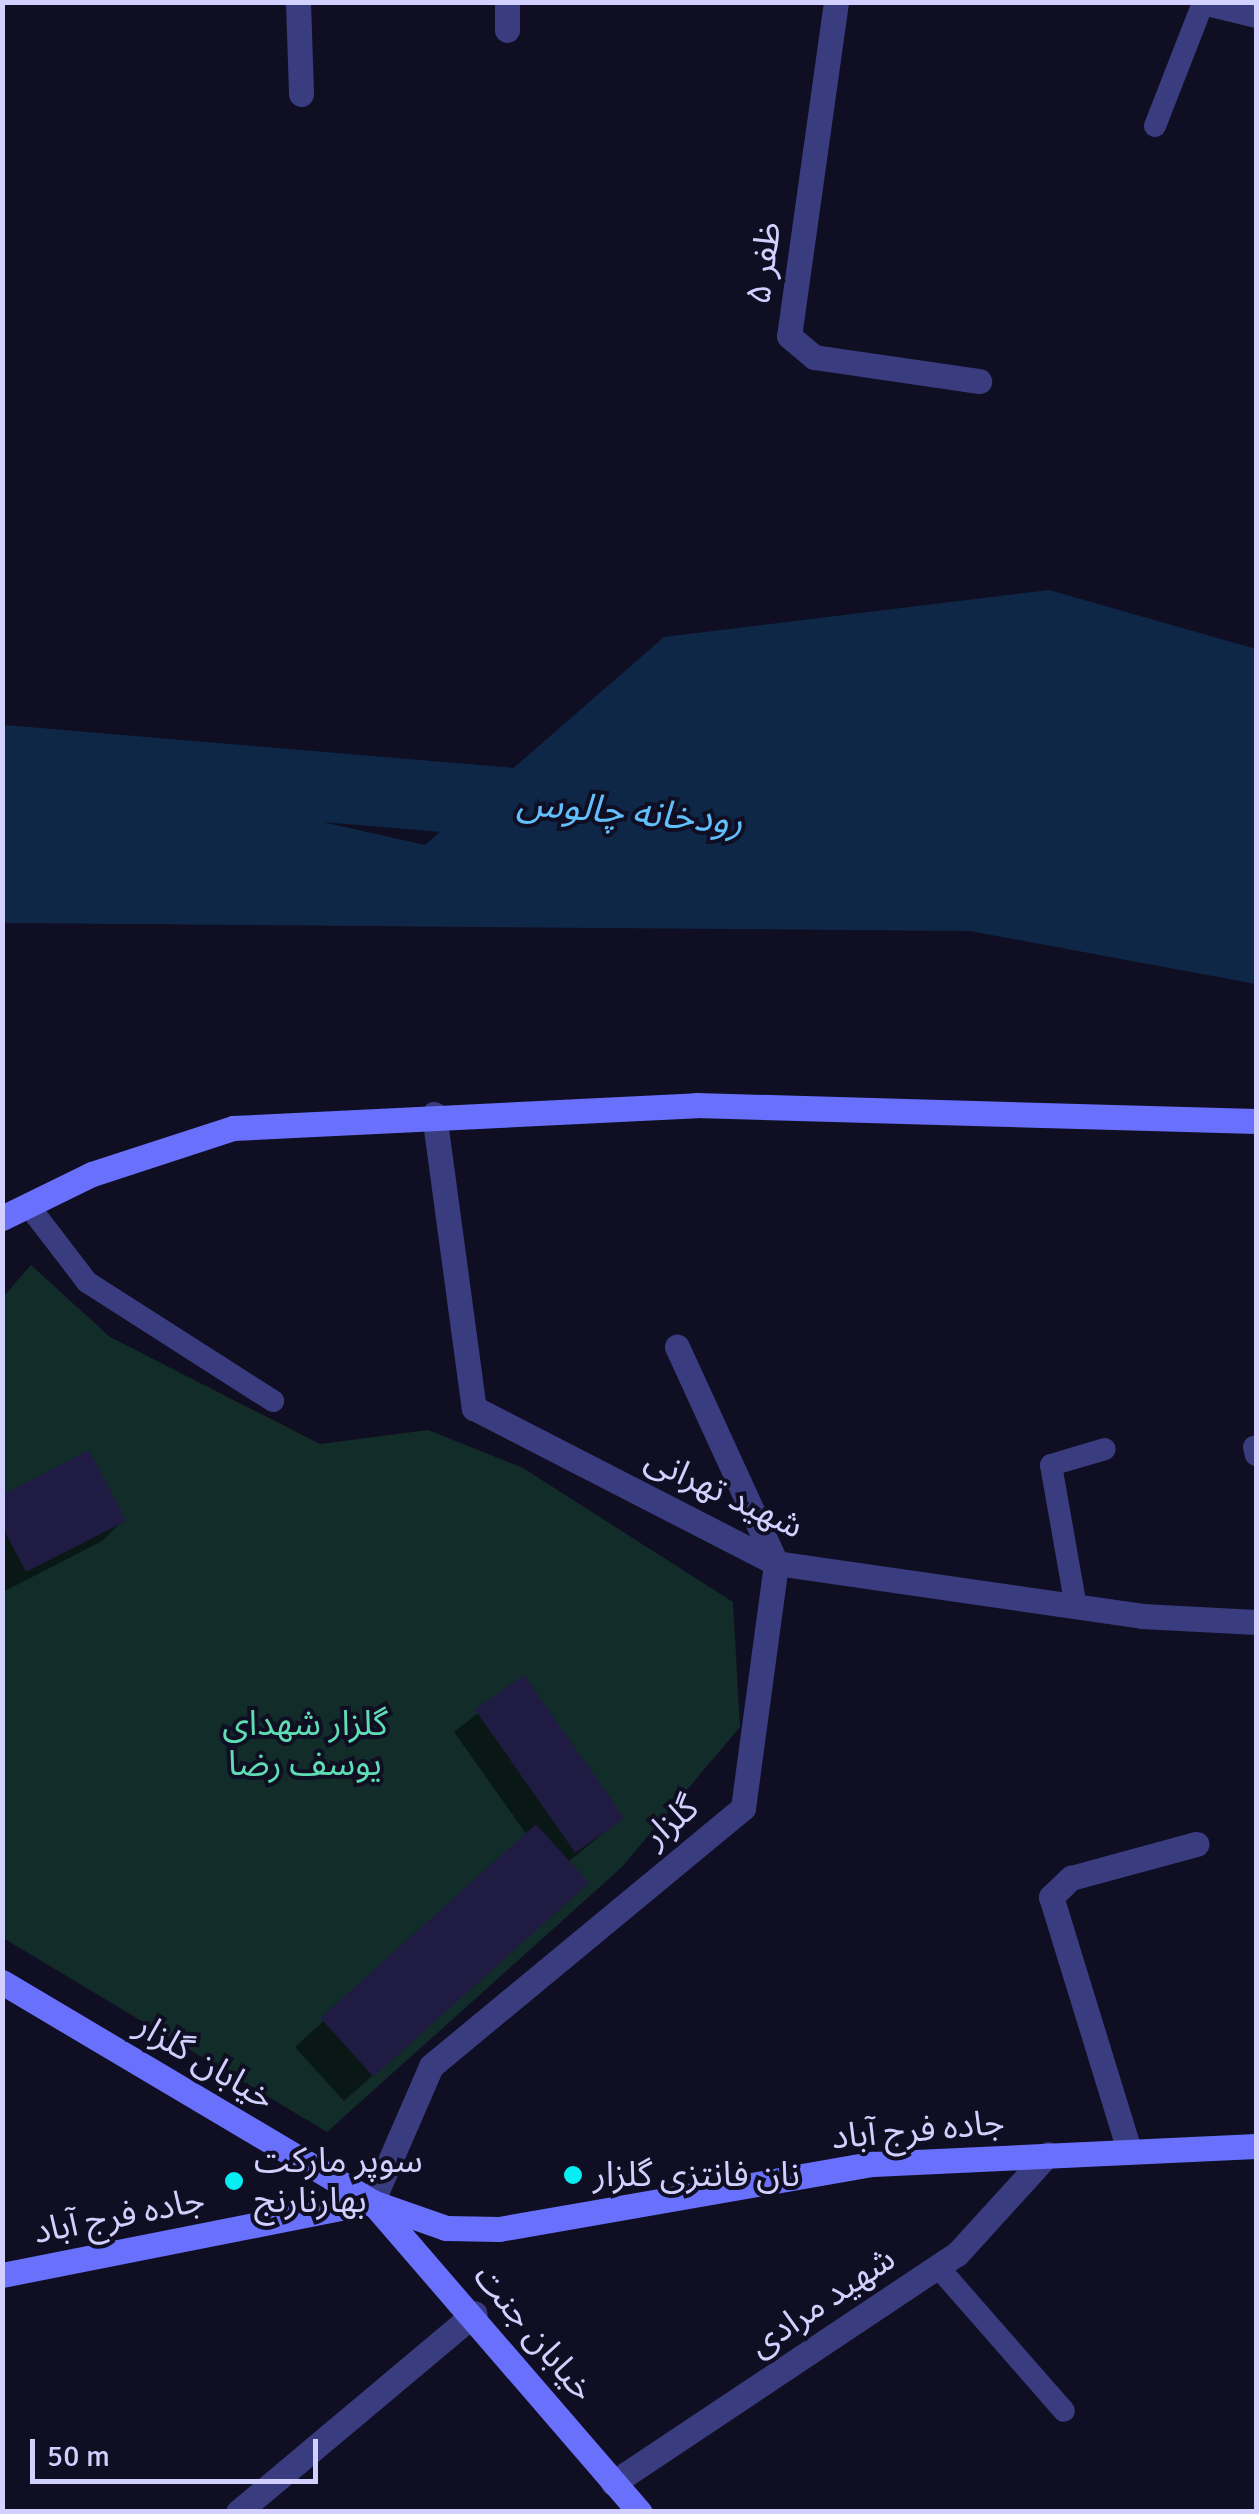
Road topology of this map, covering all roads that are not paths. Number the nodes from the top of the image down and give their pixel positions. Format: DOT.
graph roads {
  1 [pos="298,2"];
  2 [pos="507,2"];
  3 [pos="836,2"];
  4 [pos="1203,2"];
  5 [pos="1256,14"];
  6 [pos="507,30"];
  7 [pos="301,94"];
  8 [pos="1155,126"];
  9 [pos="979,381"];
  10 [pos="434,1114"];
  11 [pos="1256,1121"];
  12 [pos="28,1205"];
  13 [pos="2,1218"];
  14 [pos="677,1347"];
  15 [pos="273,1401"];
  16 [pos="1105,1449"];
  17 [pos="776,1564"];
  18 [pos="1076,1607"];
  19 [pos="1256,1622"];
  20 [pos="1196,1844"];
  21 [pos="2,1982"];
  22 [pos="1256,2146"];
  23 [pos="1129,2150"];
  24 [pos="1048,2154"];
  25 [pos="372,2202"];
  26 [pos="938,2267"];
  27 [pos="2,2275"];
  28 [pos="475,2313"];
  29 [pos="1064,2412"];
  30 [pos="613,2484"];
  31 [pos="238,2512"];
  32 [pos="640,2512"];
  1 -- 7 [label="street"];
  2 -- 6 [label="street"];
  3 -- 9 [label="street, ظفر ۵"];
  4 -- 5 [label="street"];
  4 -- 8 [label="lane"];
  10 -- 11 [label="street"];
  10 -- 12 [label="street"];
  10 -- 17 [label="street, شهید تهرانی"];
  12 -- 13 [label="street"];
  12 -- 15 [label="lane"];
  14 -- 17 [label="street"];
  16 -- 18 [label="lane"];
  17 -- 18 [label="street, شهید تهرانی"];
  17 -- 25 [label="street, گلزار"];
  18 -- 19 [label="street, شهید تهرانی"];
  20 -- 23 [label="street"];
  21 -- 25 [label="street, خیابان گلزار"];
  22 -- 23 [label="street, جاده فرج آباد"];
  23 -- 24 [label="street, جاده فرج آباد"];
  24 -- 25 [label="street, جاده فرج آباد"];
  24 -- 26 [label="street, شهید مرادی"];
  25 -- 27 [label="street, جاده فرج آباد"];
  25 -- 28 [label="street, خیابان جنت"];
  26 -- 29 [label="lane"];
  26 -- 30 [label="street, شهید مرادی"];
  28 -- 30 [label="street, خیابان جنت"];
  28 -- 31 [label="street"];
  30 -- 32 [label="street, خیابان جنت"];
}
